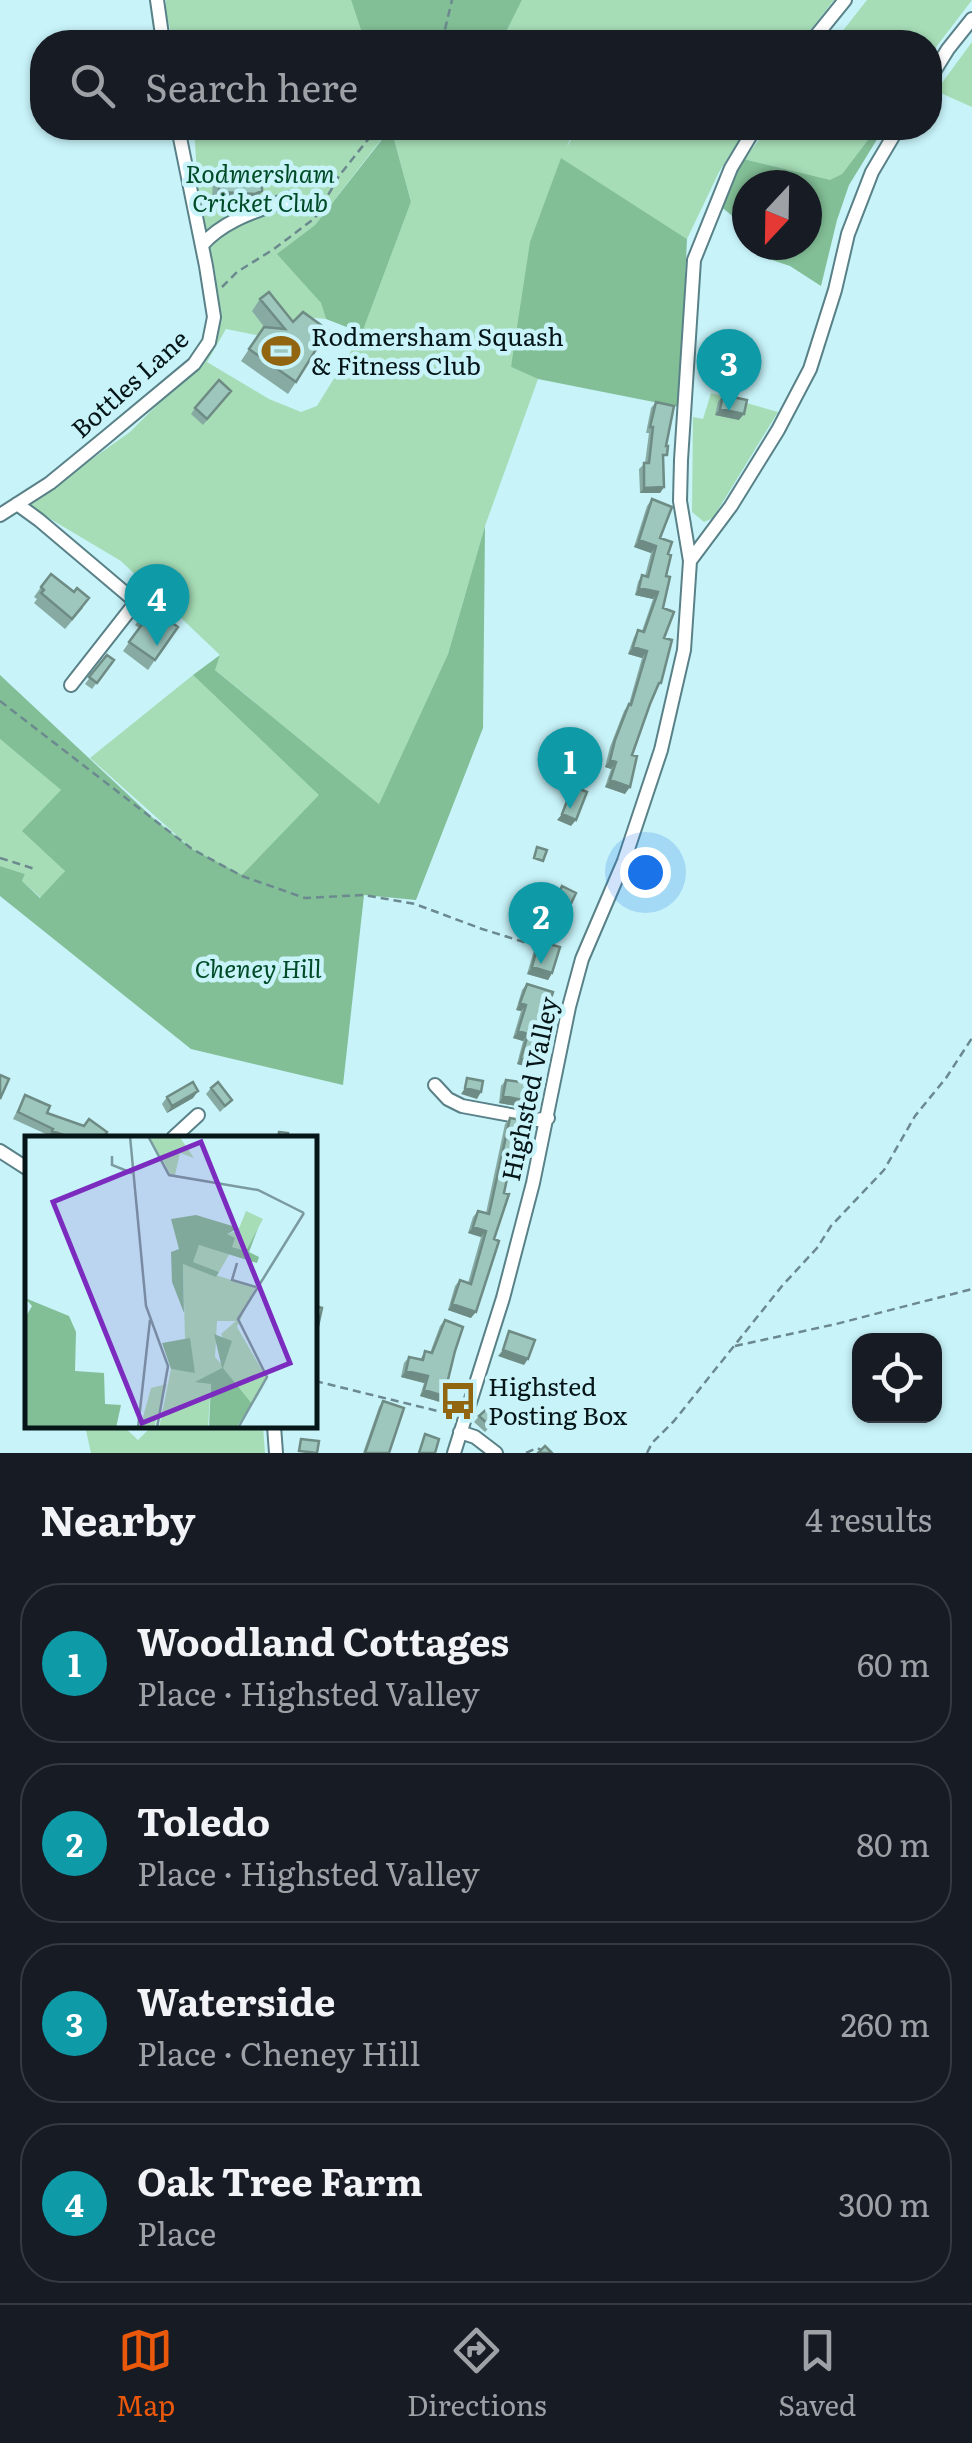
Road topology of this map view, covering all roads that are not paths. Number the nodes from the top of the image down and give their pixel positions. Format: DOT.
graph roads {
  1 [pos="157,0"];
  2 [pos="845,0"];
  3 [pos="972,18"];
  4 [pos="161,30"];
  5 [pos="821,30"];
  6 [pos="942,59"];
  7 [pos="180,140"];
  8 [pos="748,140"];
  9 [pos="891,140"];
  10 [pos="294,197"];
  11 [pos="202,245"];
  12 [pos="17,504"];
  13 [pos="0,515"];
  14 [pos="690,561"];
  15 [pos="71,685"];
  16 [pos="435,1085"];
  17 [pos="198,1115"];
  18 [pos="548,1118"];
  19 [pos="175,1136"];
  20 [pos="0,1151"];
  21 [pos="25,1166"];
  22 [pos="274,1428"];
  23 [pos="460,1432"];
  24 [pos="276,1453"];
  25 [pos="454,1453"];
  26 [pos="496,1453"];
  1 -- 4 [label="street"];
  2 -- 5 [label="street"];
  3 -- 6 [label="street"];
  7 -- 11 [label="street, Bottles Lane"];
  8 -- 14 [label="street"];
  9 -- 14 [label="street"];
  10 -- 11 [label="street"];
  11 -- 12 [label="street, Bottles Lane"];
  12 -- 13 [label="street, Bottles Lane"];
  12 -- 15 [label="street"];
  14 -- 18 [label="street, Highsted Valley"];
  16 -- 18 [label="street"];
  17 -- 19 [label="street"];
  18 -- 23 [label="street, Highsted Valley"];
  20 -- 21 [label="street"];
  22 -- 24 [label="street"];
  23 -- 25 [label="street, Highsted Valley"];
  23 -- 26 [label="street"];
}
